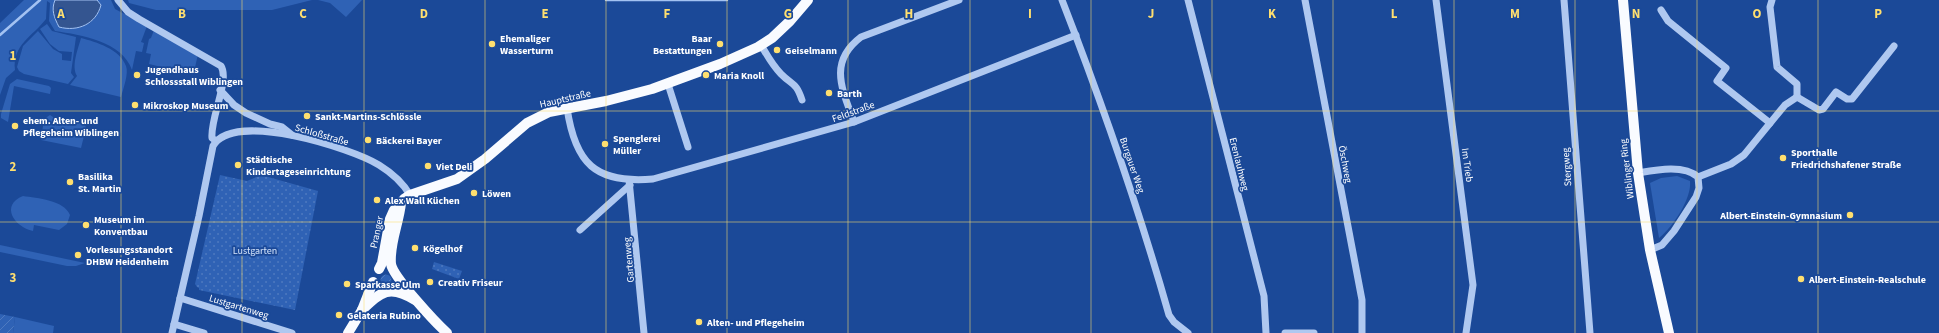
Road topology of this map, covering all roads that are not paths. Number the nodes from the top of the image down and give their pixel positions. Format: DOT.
graph roads {
  1 [pos="118,0"];
  2 [pos="808,0"];
  3 [pos="959,0"];
  4 [pos="1062,0"];
  5 [pos="1188,0"];
  6 [pos="1305,0"];
  7 [pos="1436,0"];
  8 [pos="1564,0"];
  9 [pos="1622,0"];
  10 [pos="1772,0"];
  11 [pos="1661,10"];
  12 [pos="1076,35"];
  13 [pos="761,45"];
  14 [pos="1894,46"];
  15 [pos="668,84"];
  16 [pos="220,90"];
  17 [pos="1798,97"];
  18 [pos="802,100"];
  19 [pos="567,108"];
  20 [pos="854,122"];
  21 [pos="1770,123"];
  22 [pos="293,135"];
  23 [pos="216,141"];
  24 [pos="688,147"];
  25 [pos="1638,173"];
  26 [pos="1698,177"];
  27 [pos="630,183"];
  28 [pos="440,185"];
  29 [pos="410,195"];
  30 [pos="401,203"];
  31 [pos="580,230"];
  32 [pos="1650,250"];
  33 [pos="379,269"];
  34 [pos="396,273"];
  35 [pos="373,282"];
  36 [pos="388,291"];
  37 [pos="180,298"];
  38 [pos="421,305"];
  39 [pos="362,310"];
  40 [pos="174,324"];
  41 [pos="172,333"];
  42 [pos="204,333"];
  43 [pos="292,333"];
  44 [pos="348,333"];
  45 [pos="447,333"];
  46 [pos="644,333"];
  47 [pos="1188,333"];
  48 [pos="1266,333"];
  49 [pos="1285,333"];
  50 [pos="1314,333"];
  51 [pos="1362,333"];
  52 [pos="1466,333"];
  53 [pos="1590,333"];
  54 [pos="1669,333"];
  1 -- 16 [label="street"];
  2 -- 13 [label="main road, Hauptstraße"];
  3 -- 20 [label="street"];
  4 -- 12 [label="street, Burgauer Weg"];
  5 -- 48 [label="street, Erenlauhweg"];
  6 -- 51 [label="street, Öschweg"];
  7 -- 52 [label="street, Im Trieb"];
  8 -- 53 [label="street, Stergweg"];
  9 -- 25 [label="main road, Wiblinger Ring"];
  10 -- 17 [label="street"];
  11 -- 21 [label="street"];
  12 -- 20 [label="street, Feldstraße"];
  12 -- 47 [label="street, Burgauer Weg"];
  13 -- 15 [label="main road, Hauptstraße"];
  13 -- 18 [label="street"];
  14 -- 17 [label="street"];
  15 -- 19 [label="main road, Hauptstraße"];
  15 -- 24 [label="street"];
  16 -- 22 [label="street"];
  16 -- 23 [label="street"];
  17 -- 21 [label="street"];
  19 -- 27 [label="street, Feldstraße"];
  19 -- 28 [label="main road, Hauptstraße"];
  20 -- 27 [label="street, Feldstraße"];
  21 -- 26 [label="street"];
  22 -- 23 [label="street, Schloßstraße"];
  22 -- 29 [label="street, Schloßstraße"];
  23 -- 37 [label="street"];
  25 -- 26 [label="street"];
  25 -- 32 [label="main road, Wiblinger Ring"];
  26 -- 32 [label="street"];
  27 -- 31 [label="street"];
  27 -- 46 [label="street, Gartenweg"];
  28 -- 29 [label="main road, Pranger"];
  29 -- 30 [label="main road, Pranger"];
  30 -- 33 [label="main road, Pranger"];
  30 -- 34 [label="main road, Pranger"];
  32 -- 54 [label="main road, Wiblinger Ring"];
  33 -- 34 [label="main road"];
  33 -- 35 [label="main road"];
  34 -- 36 [label="main road"];
  34 -- 38 [label="main road"];
  35 -- 36 [label="main road"];
  35 -- 39 [label="main road"];
  36 -- 38 [label="main road"];
  36 -- 39 [label="main road"];
  37 -- 40 [label="street"];
  37 -- 43 [label="street, Lustgartenweg"];
  38 -- 45 [label="main road"];
  39 -- 44 [label="main road"];
  40 -- 41 [label="street"];
  40 -- 42 [label="street"];
  49 -- 50 [label="street"];
}
